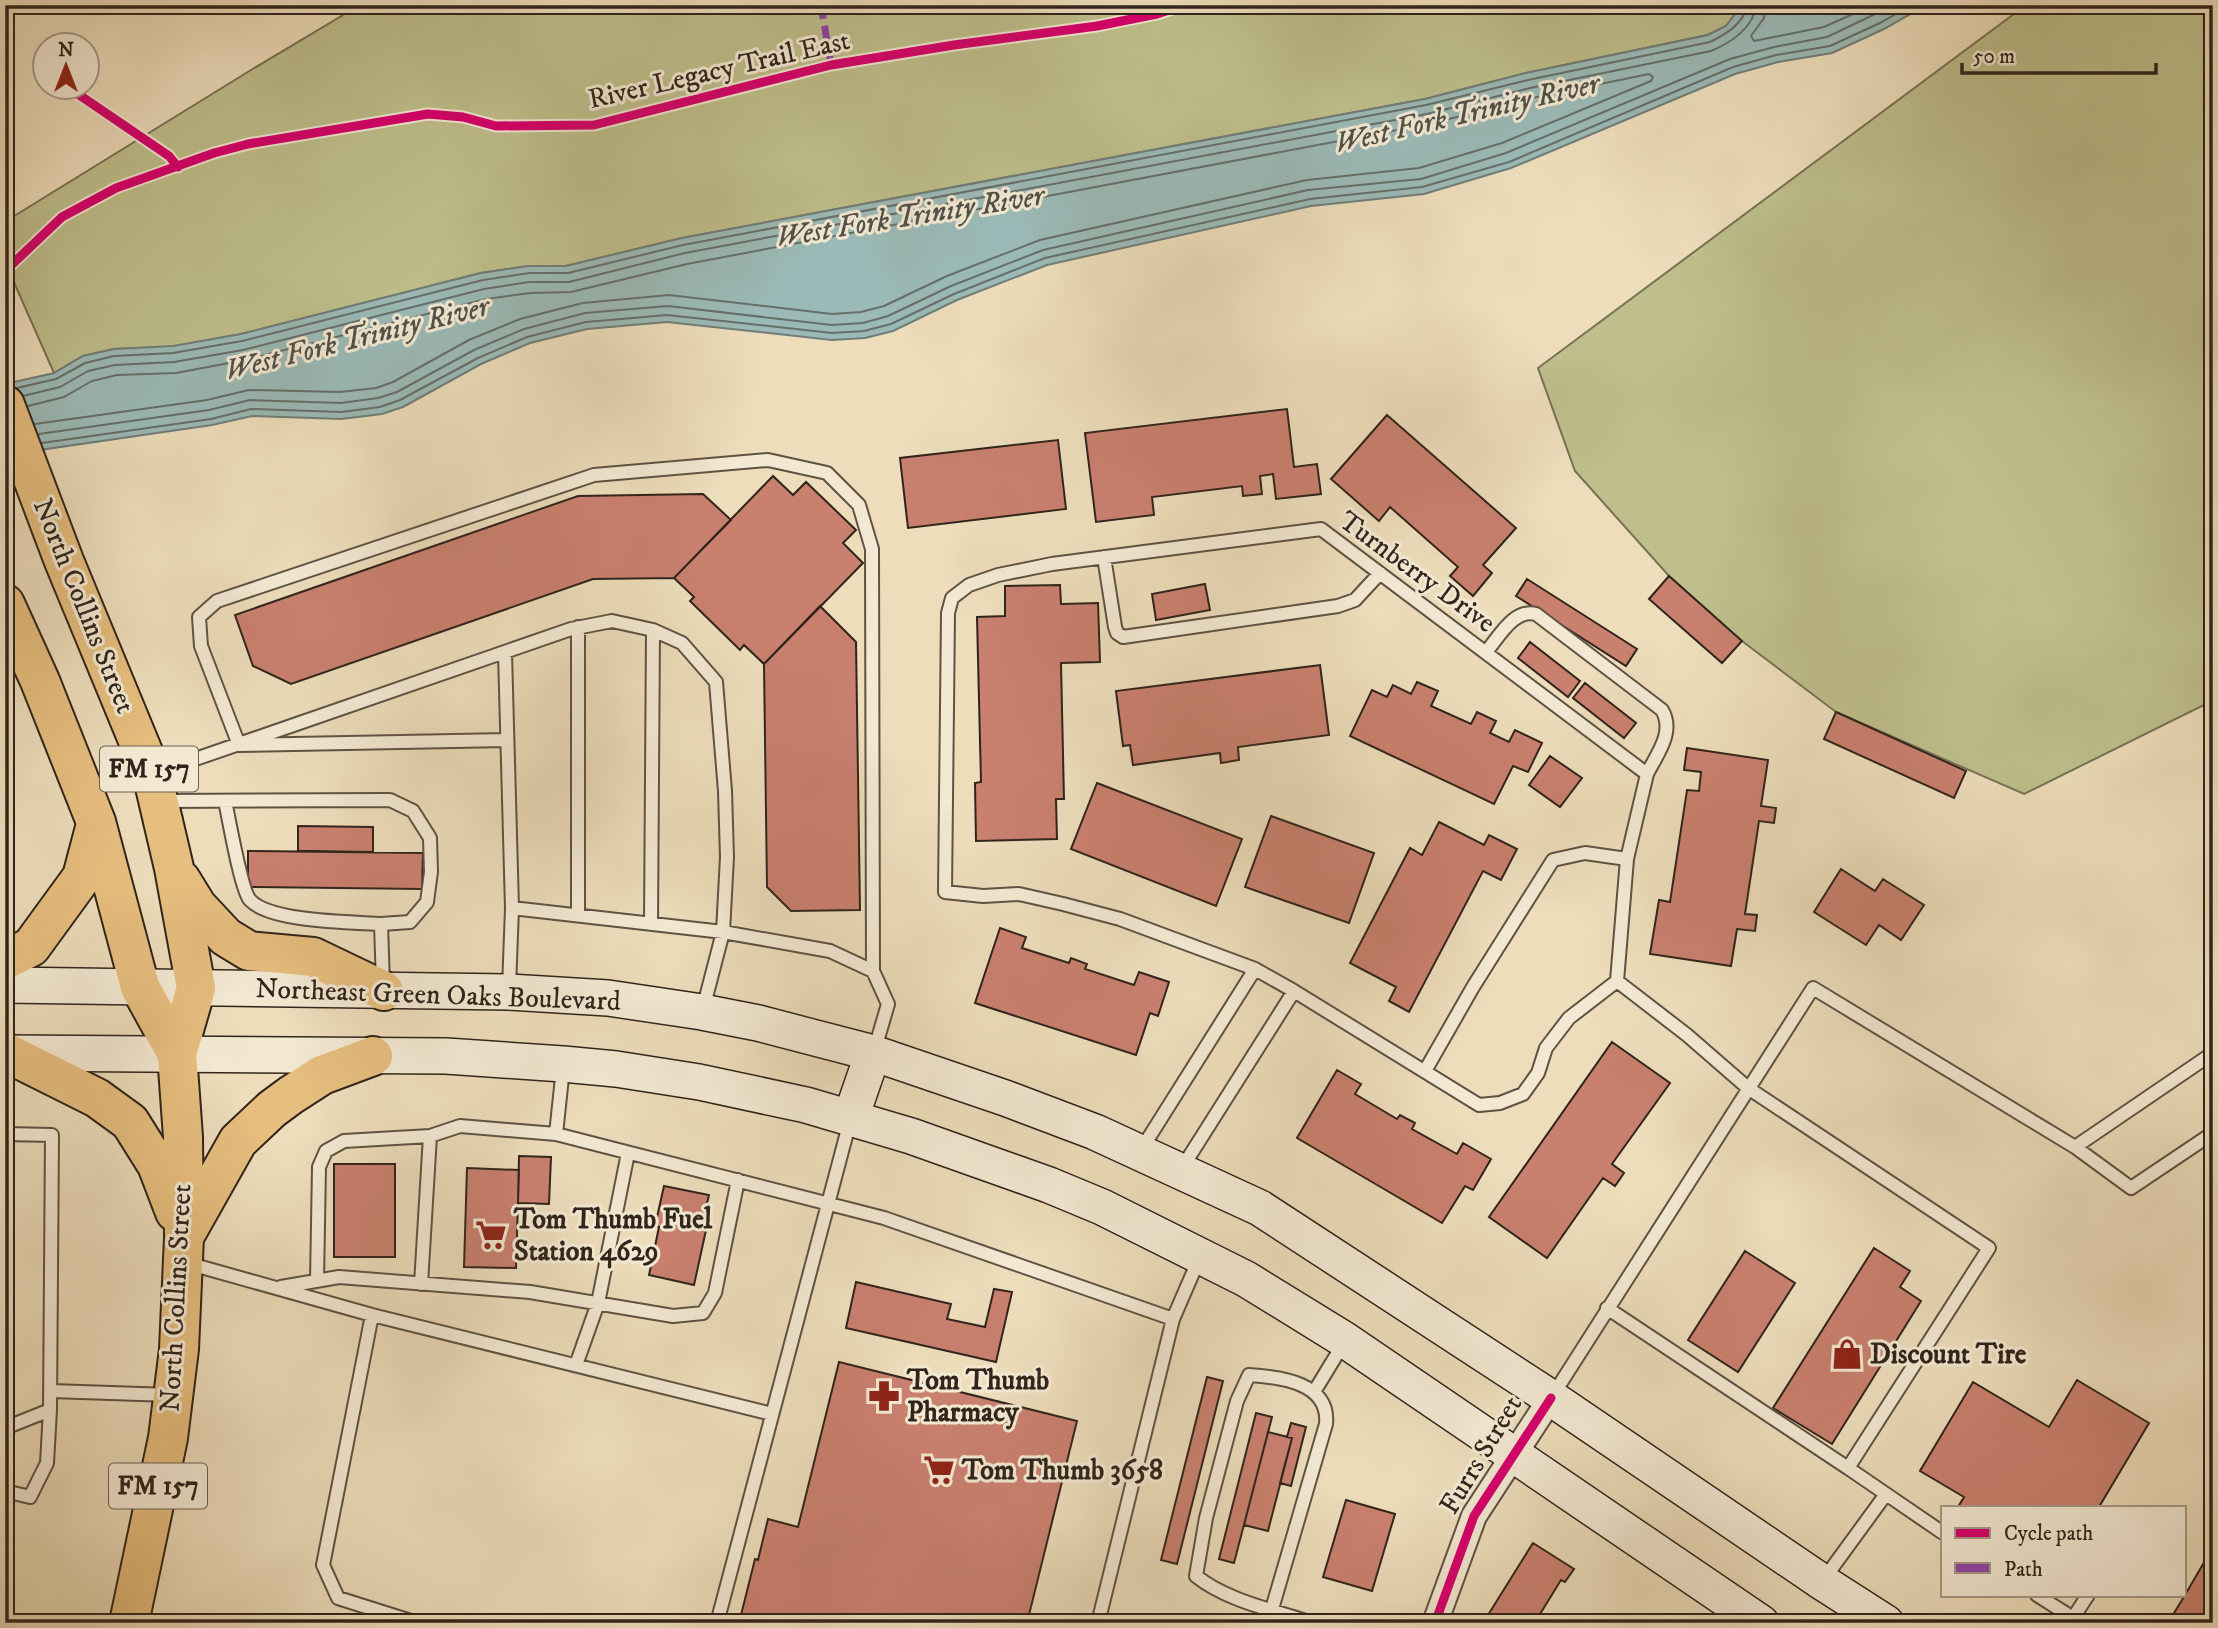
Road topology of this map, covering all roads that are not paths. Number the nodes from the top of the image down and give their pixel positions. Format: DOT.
graph roads {
  1 [pos="5,405"];
  2 [pos="1104,557"];
  3 [pos="1380,573"];
  4 [pos="5,604"];
  5 [pos="579,628"];
  6 [pos="653,630"];
  7 [pos="1486,652"];
  8 [pos="505,653"];
  9 [pos="508,740"];
  10 [pos="239,745"];
  11 [pos="1647,774"];
  12 [pos="156,788"];
  13 [pos="225,801"];
  14 [pos="96,822"];
  15 [pos="1627,859"];
  16 [pos="174,868"];
  17 [pos="512,908"];
  18 [pos="578,915"];
  19 [pos="381,924"];
  20 [pos="651,924"];
  21 [pos="723,932"];
  22 [pos="5,960"];
  23 [pos="1255,969"];
  24 [pos="873,971"];
  25 [pos="1617,981"];
  26 [pos="5,985"];
  27 [pos="140,987"];
  28 [pos="196,988"];
  29 [pos="384,991"];
  30 [pos="1294,991"];
  31 [pos="509,992"];
  32 [pos="702,1012"];
  33 [pos="6,1053"];
  34 [pos="873,1053"];
  35 [pos="2213,1053"];
  36 [pos="177,1054"];
  37 [pos="373,1056"];
  38 [pos="563,1064"];
  39 [pos="1425,1072"];
  40 [pos="1748,1088"];
  41 [pos="851,1117"];
  42 [pos="2213,1133"];
  43 [pos="5,1134"];
  44 [pos="556,1134"];
  45 [pos="430,1136"];
  46 [pos="2075,1147"];
  47 [pos="628,1153"];
  48 [pos="1139,1153"];
  49 [pos="1180,1171"];
  50 [pos="738,1180"];
  51 [pos="828,1203"];
  52 [pos="184,1250"];
  53 [pos="1200,1255"];
  54 [pos="317,1281"];
  55 [pos="421,1284"];
  56 [pos="278,1288"];
  57 [pos="598,1303"];
  58 [pos="1607,1308"];
  59 [pos="372,1315"];
  60 [pos="1174,1320"];
  61 [pos="1345,1340"];
  62 [pos="576,1365"];
  63 [pos="51,1391"];
  64 [pos="1314,1392"];
  65 [pos="174,1395"];
  66 [pos="1551,1398"];
  67 [pos="50,1410"];
  68 [pos="772,1414"];
  69 [pos="5,1428"];
  70 [pos="1513,1454"];
  71 [pos="1848,1468"];
  72 [pos="5,1491"];
  73 [pos="1886,1494"];
  74 [pos="1941,1532"];
  75 [pos="1822,1582"];
  76 [pos="2039,1596"];
  77 [pos="2087,1596"];
  78 [pos="1272,1609"];
  79 [pos="129,1623"];
  80 [pos="417,1623"];
  81 [pos="717,1623"];
  82 [pos="1098,1623"];
  83 [pos="1312,1623"];
  84 [pos="1435,1623"];
  85 [pos="1761,1623"];
  86 [pos="1885,1623"];
  1 -- 12 [label="main road, North Collins Street / FM 157"];
  2 -- 3 [label="lane, Turnberry Drive"];
  2 -- 3 [label="lane"];
  2 -- 23 [label="lane, Turnberry Drive"];
  3 -- 7 [label="lane, Turnberry Drive"];
  4 -- 14 [label="main road, North Collins Street / FM 157"];
  5 -- 6 [label="lane"];
  5 -- 8 [label="lane"];
  5 -- 18 [label="lane"];
  6 -- 20 [label="lane"];
  6 -- 21 [label="lane"];
  7 -- 11 [label="lane, Turnberry Drive"];
  7 -- 11 [label="lane"];
  8 -- 9 [label="lane"];
  8 -- 10 [label="lane"];
  9 -- 10 [label="lane"];
  9 -- 17 [label="lane"];
  10 -- 12 [label="lane"];
  10 -- 24 [label="lane"];
  11 -- 15 [label="lane"];
  12 -- 13 [label="lane"];
  12 -- 16 [label="main road, North Collins Street / FM 157"];
  13 -- 19 [label="lane"];
  13 -- 19 [label="lane"];
  14 -- 22 [label="main road"];
  14 -- 27 [label="main road, North Collins Street / FM 157"];
  15 -- 25 [label="lane"];
  15 -- 39 [label="lane"];
  16 -- 28 [label="main road, North Collins Street / FM 157"];
  16 -- 29 [label="main road"];
  17 -- 18 [label="lane"];
  17 -- 31 [label="lane"];
  18 -- 20 [label="lane"];
  19 -- 29 [label="lane"];
  20 -- 21 [label="lane"];
  21 -- 24 [label="lane"];
  21 -- 32 [label="lane"];
  23 -- 30 [label="lane, Turnberry Drive"];
  23 -- 48 [label="lane"];
  24 -- 34 [label="lane"];
  25 -- 39 [label="lane, Turnberry Drive"];
  25 -- 40 [label="lane"];
  26 -- 27 [label="main road, Northeast Green Oaks Boulevard"];
  27 -- 28 [label="main road, Northeast Green Oaks Boulevard"];
  27 -- 36 [label="main road, North Collins Street / FM 157"];
  28 -- 29 [label="main road, Northeast Green Oaks Boulevard"];
  28 -- 36 [label="main road, North Collins Street / FM 157"];
  29 -- 31 [label="main road, Northeast Green Oaks Boulevard"];
  30 -- 39 [label="lane, Turnberry Drive"];
  30 -- 49 [label="lane"];
  31 -- 32 [label="main road, Northeast Green Oaks Boulevard"];
  32 -- 34 [label="main road, Northeast Green Oaks Boulevard"];
  33 -- 36 [label="main road"];
  33 -- 52 [label="main road"];
  34 -- 41 [label="main road"];
  34 -- 48 [label="main road, Northeast Green Oaks Boulevard"];
  35 -- 46 [label="lane"];
  36 -- 37 [label="main road"];
  36 -- 52 [label="main road, North Collins Street / FM 157"];
  37 -- 38 [label="main road"];
  37 -- 52 [label="main road"];
  38 -- 41 [label="main road"];
  38 -- 44 [label="lane"];
  40 -- 46 [label="lane"];
  40 -- 58 [label="lane"];
  40 -- 71 [label="lane"];
  41 -- 51 [label="lane"];
  41 -- 53 [label="main road"];
  42 -- 46 [label="lane"];
  43 -- 63 [label="lane"];
  44 -- 45 [label="lane"];
  44 -- 47 [label="lane"];
  45 -- 54 [label="lane"];
  45 -- 55 [label="lane"];
  47 -- 50 [label="lane"];
  47 -- 57 [label="lane"];
  48 -- 49 [label="main road, Northeast Green Oaks Boulevard"];
  49 -- 66 [label="main road, Northeast Green Oaks Boulevard"];
  50 -- 51 [label="lane"];
  50 -- 57 [label="lane"];
  51 -- 60 [label="lane"];
  51 -- 68 [label="lane"];
  52 -- 56 [label="lane"];
  52 -- 65 [label="main road, North Collins Street / FM 157"];
  53 -- 60 [label="lane"];
  53 -- 61 [label="main road"];
  54 -- 55 [label="lane"];
  54 -- 56 [label="lane"];
  55 -- 57 [label="lane"];
  56 -- 59 [label="lane"];
  57 -- 62 [label="lane"];
  58 -- 66 [label="lane"];
  58 -- 71 [label="lane"];
  59 -- 62 [label="lane"];
  59 -- 80 [label="lane"];
  60 -- 82 [label="lane"];
  61 -- 64 [label="lane"];
  61 -- 70 [label="main road"];
  62 -- 68 [label="lane"];
  63 -- 65 [label="lane"];
  63 -- 67 [label="lane"];
  64 -- 78 [label="lane"];
  64 -- 78 [label="lane"];
  65 -- 79 [label="main road, North Collins Street / FM 157"];
  66 -- 70 [label="street, Furrs Street"];
  66 -- 75 [label="main road, Northeast Green Oaks Boulevard"];
  67 -- 69 [label="lane"];
  67 -- 72 [label="lane"];
  68 -- 81 [label="lane"];
  70 -- 84 [label="street, Furrs Street"];
  70 -- 85 [label="main road"];
  71 -- 73 [label="lane"];
  73 -- 74 [label="lane"];
  73 -- 75 [label="lane"];
  75 -- 86 [label="main road, Northeast Green Oaks Boulevard"];
  76 -- 77 [label="lane"];
  78 -- 83 [label="lane"];
}
